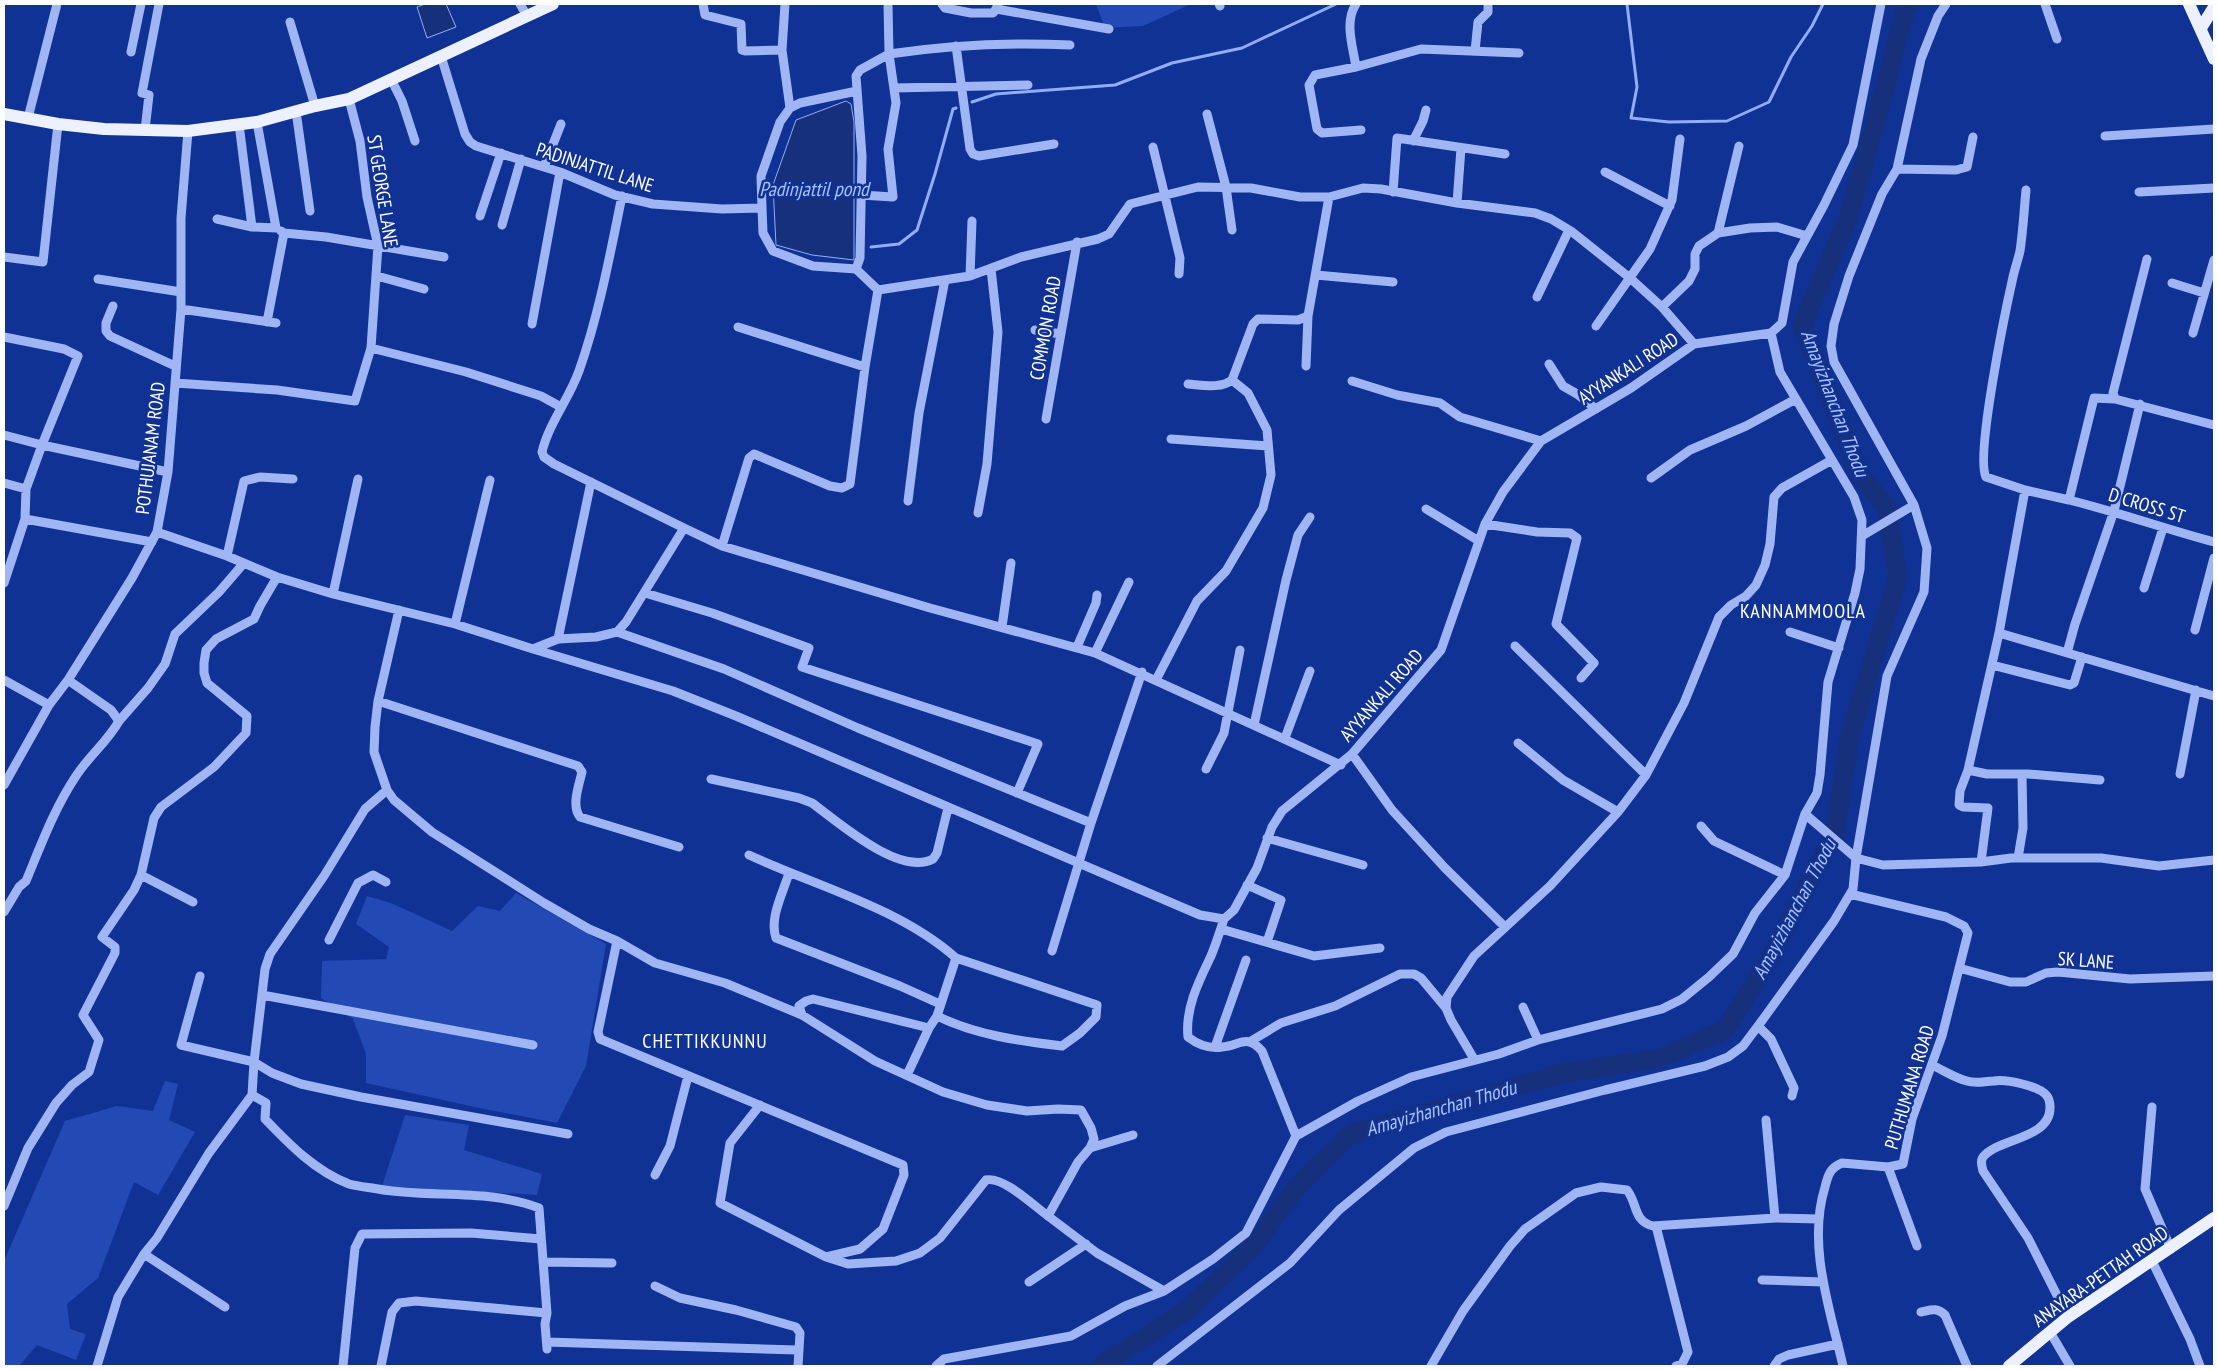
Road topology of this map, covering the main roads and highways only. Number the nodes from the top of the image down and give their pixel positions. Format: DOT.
graph roads {
  1 [pos="553,4"];
  2 [pos="2189,4"];
  3 [pos="2214,7"];
  4 [pos="2201,28"];
  5 [pos="2214,59"];
  6 [pos="4,114"];
  7 [pos="2214,1218"];
  8 [pos="2013,1365"];
  1 -- 6 [label="main road"];
  2 -- 4 [label="main road"];
  3 -- 4 [label="main road"];
  4 -- 5 [label="main road"];
  7 -- 8 [label="main road, ANAYARA-PETTAH ROAD"];
}
